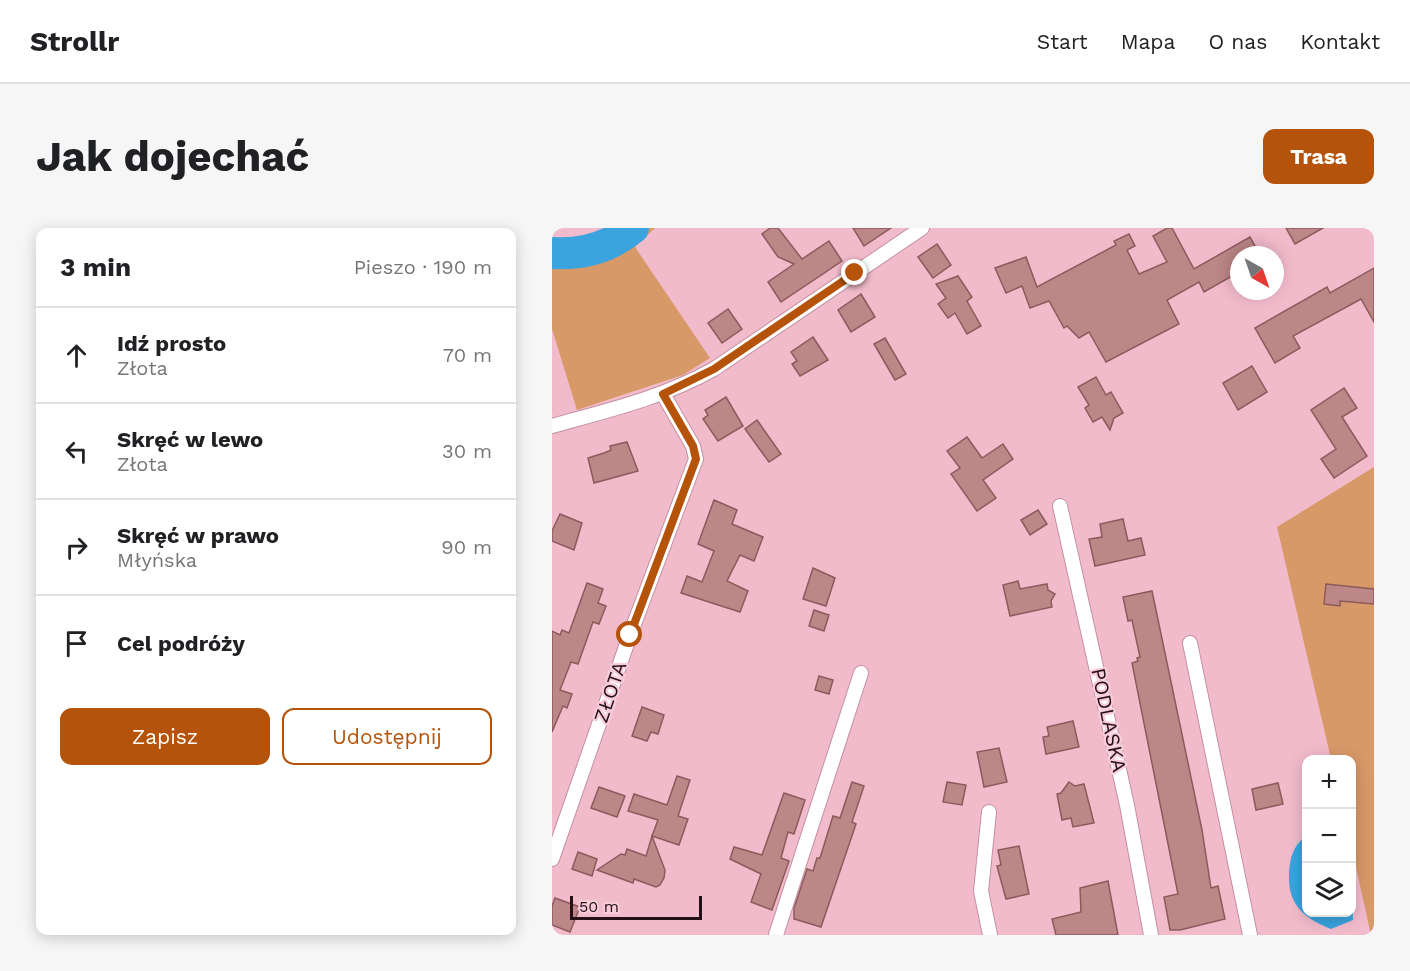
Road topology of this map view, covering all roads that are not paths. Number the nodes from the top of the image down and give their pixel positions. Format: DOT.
graph roads {
  1 [pos="922,228"];
  2 [pos="663,394"];
  3 [pos="552,426"];
  4 [pos="1060,506"];
  5 [pos="1190,643"];
  6 [pos="861,673"];
  7 [pos="989,812"];
  8 [pos="552,859"];
  9 [pos="776,935"];
  10 [pos="990,935"];
  11 [pos="1151,935"];
  12 [pos="1250,935"];
  1 -- 2 [label="street"];
  2 -- 3 [label="street"];
  2 -- 8 [label="street, ZŁOTA"];
  4 -- 11 [label="street, PODLASKA"];
  5 -- 12 [label="street"];
  6 -- 9 [label="street"];
  7 -- 10 [label="street"];
}
